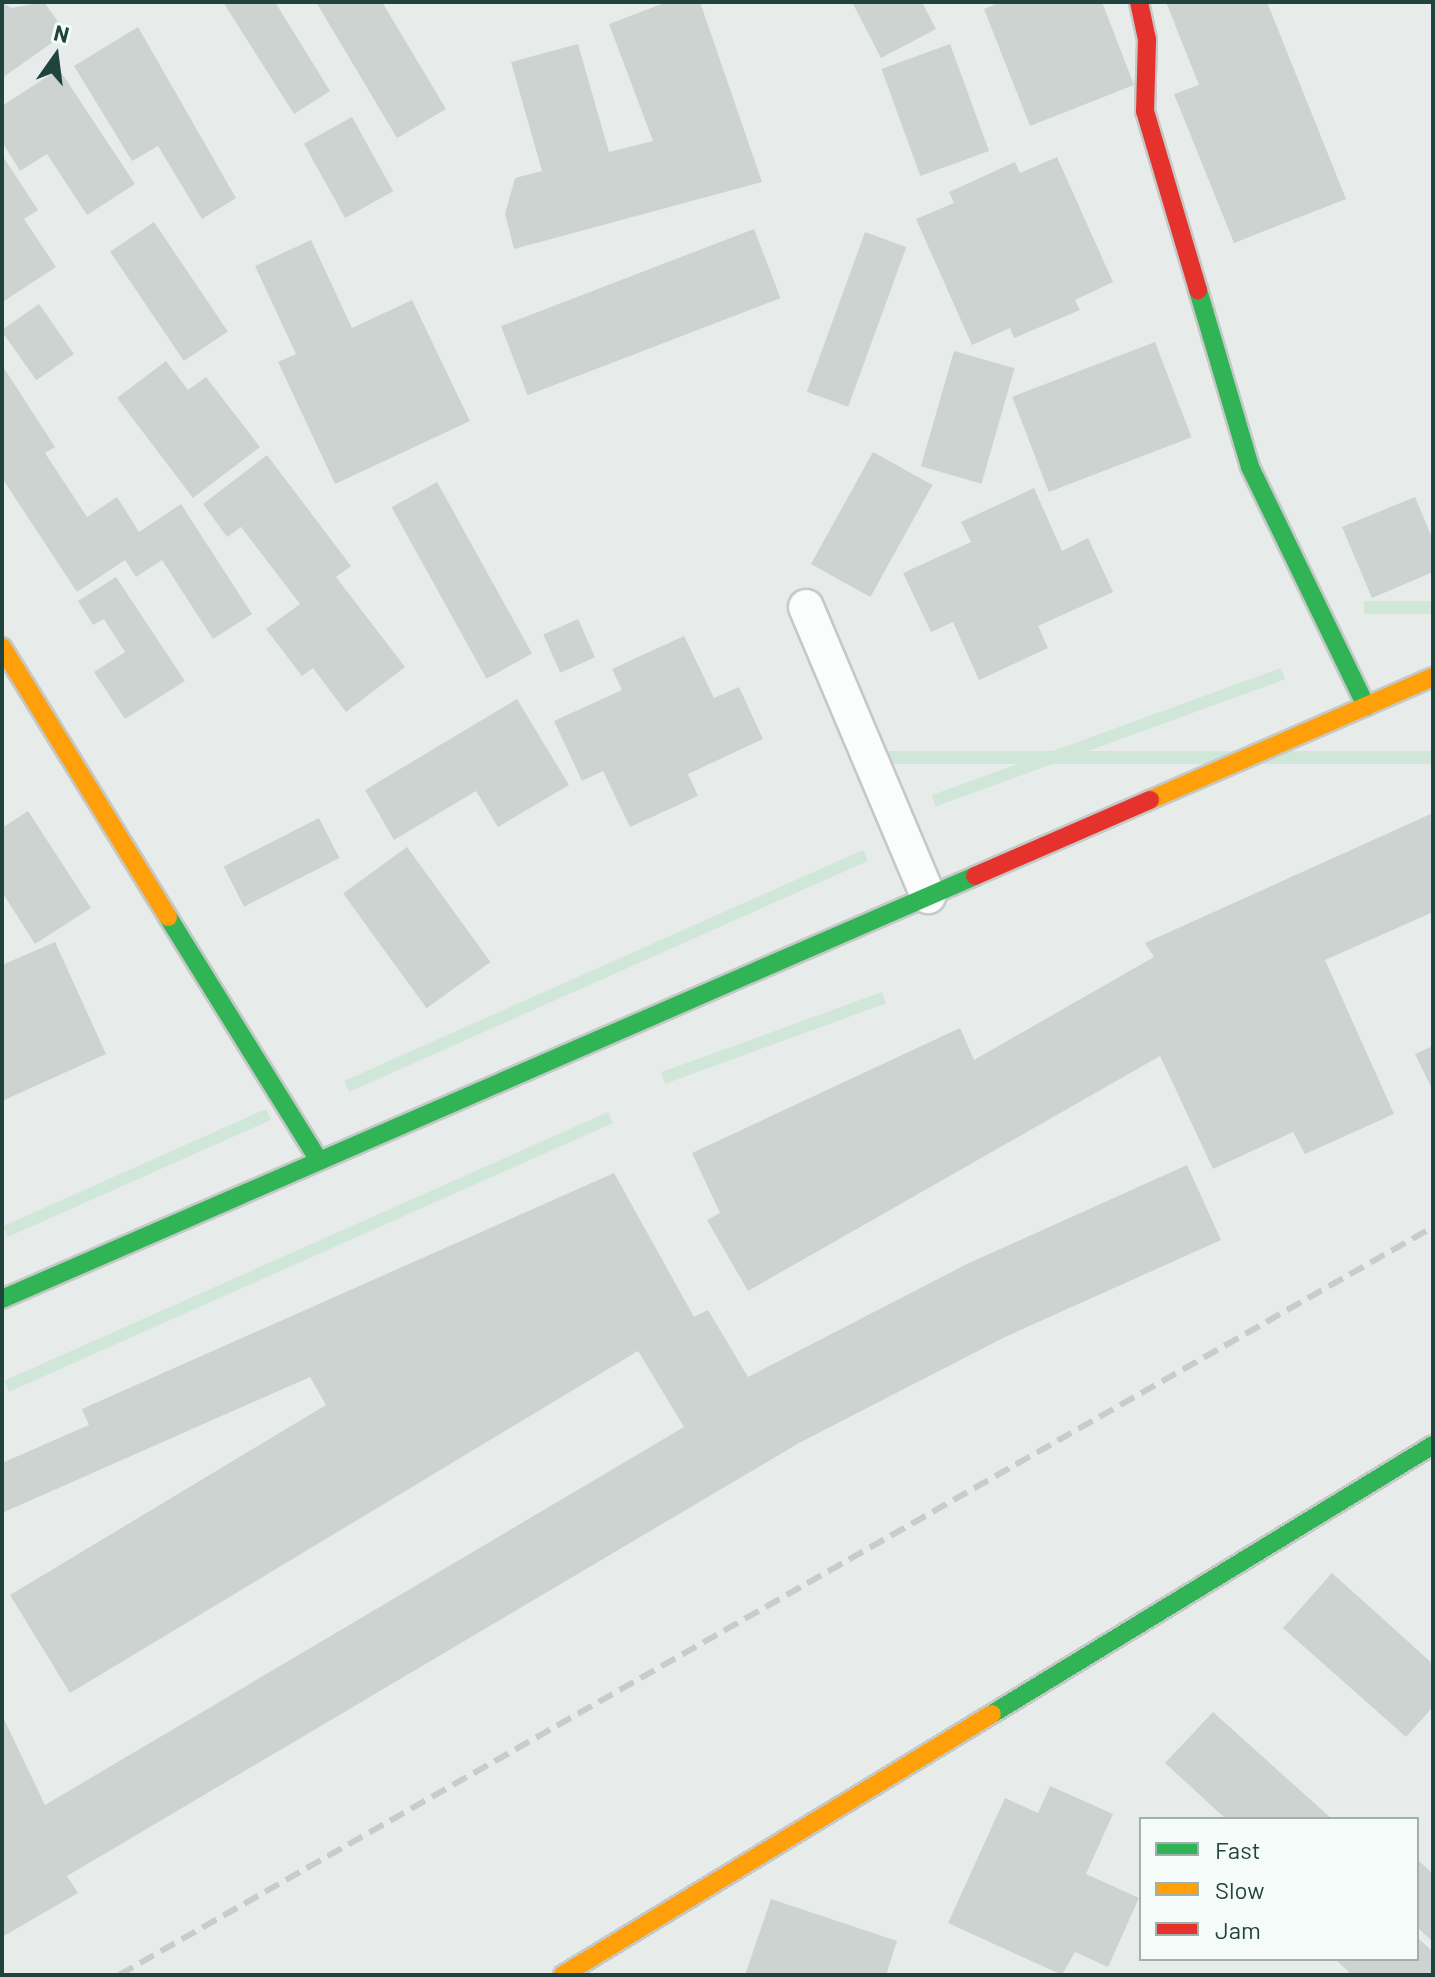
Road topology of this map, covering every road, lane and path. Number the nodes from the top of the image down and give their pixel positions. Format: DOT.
graph roads {
  1 [pos="1139,2"];
  2 [pos="806,607"];
  3 [pos="2,647"];
  4 [pos="1433,677"];
  5 [pos="1366,706"];
  6 [pos="928,896"];
  7 [pos="319,1161"];
  8 [pos="2,1299"];
  9 [pos="1433,1445"];
  10 [pos="563,1975"];
  1 -- 5 [label="street"];
  2 -- 6 [label="lane"];
  3 -- 7 [label="street"];
  4 -- 5 [label="street"];
  5 -- 6 [label="street"];
  6 -- 7 [label="street"];
  7 -- 8 [label="street"];
  9 -- 10 [label="street"];
}
